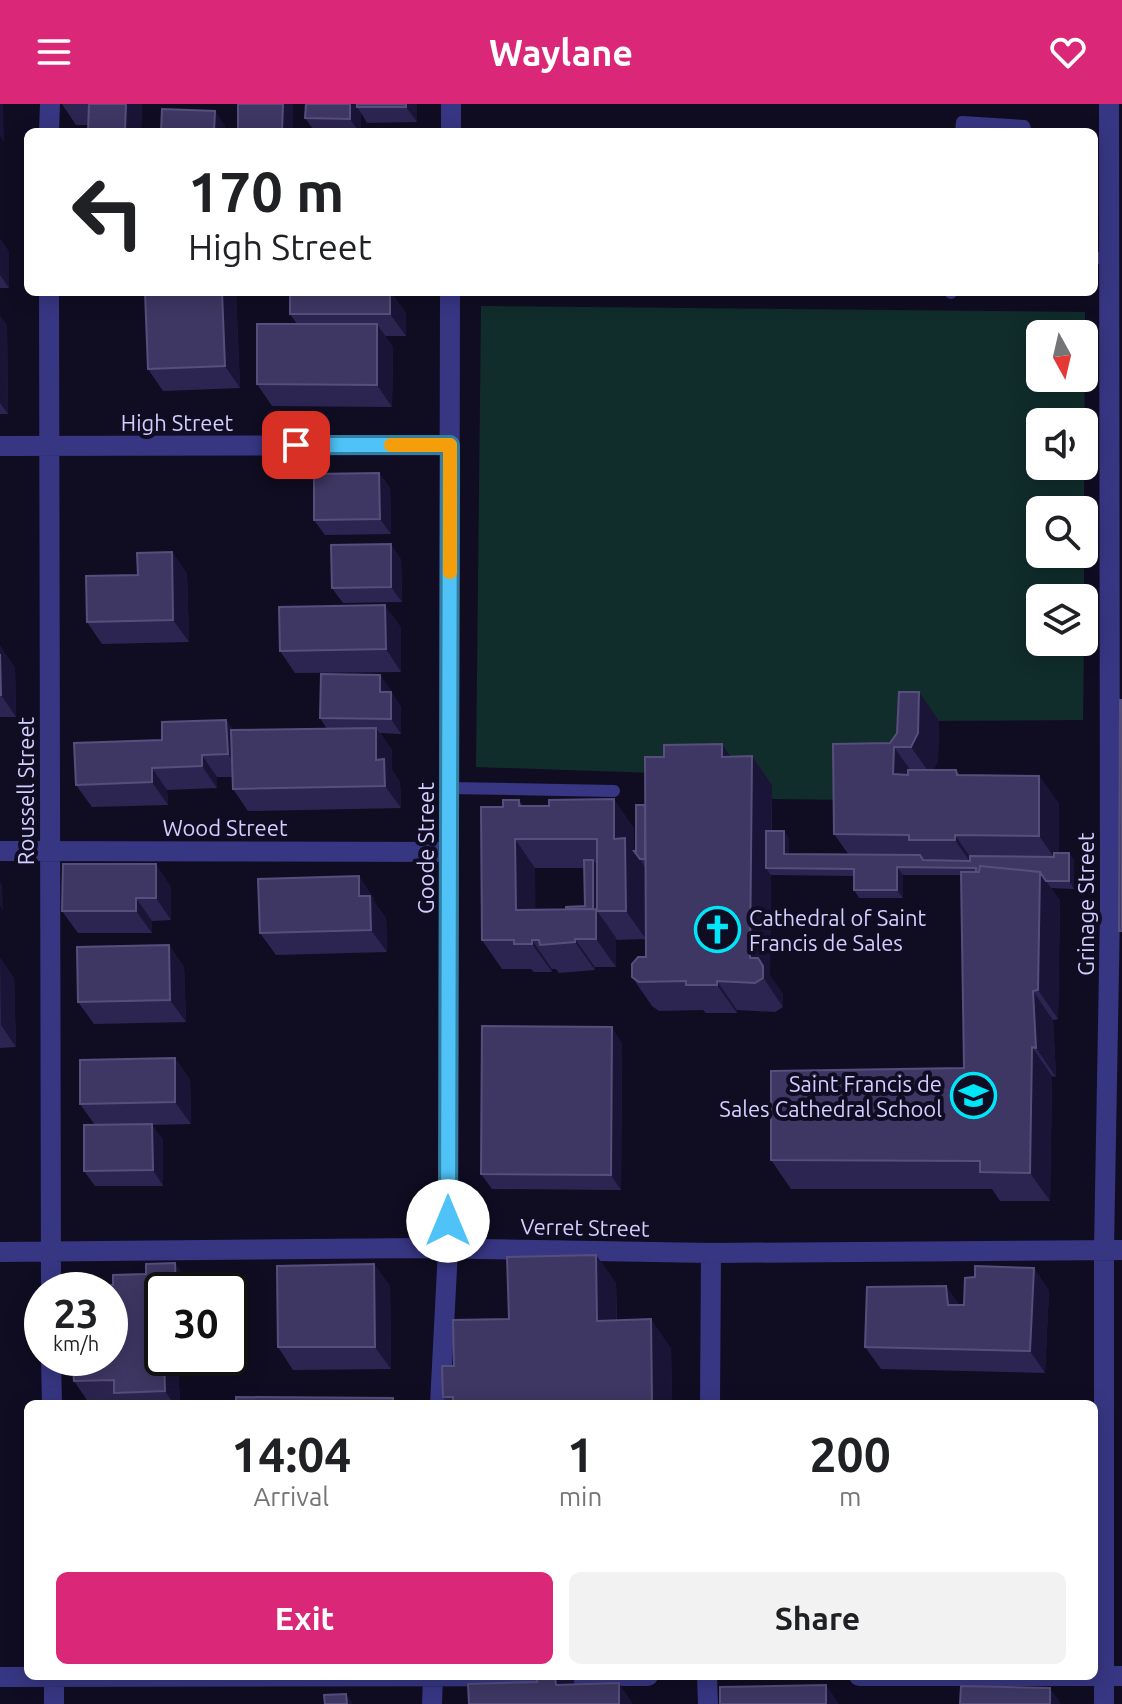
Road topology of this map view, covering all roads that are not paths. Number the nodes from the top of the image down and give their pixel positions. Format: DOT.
graph roads {
  1 [pos="50,104"];
  2 [pos="451,104"];
  3 [pos="1109,104"];
  4 [pos="49,128"];
  5 [pos="451,128"];
  6 [pos="961,128"];
  7 [pos="1025,128"];
  8 [pos="1102,257"];
  9 [pos="49,296"];
  10 [pos="450,296"];
  11 [pos="450,445"];
  12 [pos="0,446"];
  13 [pos="48,446"];
  14 [pos="1115,453"];
  15 [pos="450,788"];
  16 [pos="614,791"];
  17 [pos="50,850"];
  18 [pos="0,851"];
  19 [pos="449,852"];
  20 [pos="448,1249"];
  21 [pos="1113,1250"];
  22 [pos="0,1252"];
  23 [pos="51,1252"];
  24 [pos="711,1253"];
  25 [pos="51,1272"];
  26 [pos="51,1376"];
  27 [pos="52,1400"];
  28 [pos="440,1400"];
  29 [pos="710,1400"];
  30 [pos="1113,1676"];
  31 [pos="0,1677"];
  32 [pos="24,1677"];
  33 [pos="54,1680"];
  34 [pos="433,1680"];
  35 [pos="707,1680"];
  36 [pos="54,1704"];
  37 [pos="432,1704"];
  38 [pos="708,1704"];
  39 [pos="1104,1704"];
  1 -- 4 [label="street"];
  2 -- 5 [label="street"];
  3 -- 8 [label="street, Grinage Street"];
  6 -- 7 [label="lane"];
  8 -- 14 [label="street, Grinage Street"];
  9 -- 13 [label="street, Roussell Street"];
  10 -- 11 [label="street, Goode Street"];
  11 -- 13 [label="street, High Street"];
  11 -- 15 [label="street, Goode Street"];
  12 -- 13 [label="street, High Street"];
  13 -- 17 [label="street, Roussell Street"];
  14 -- 21 [label="street, Grinage Street"];
  15 -- 16 [label="lane"];
  15 -- 19 [label="street, Goode Street"];
  17 -- 18 [label="street, Wood Street"];
  17 -- 19 [label="street, Wood Street"];
  17 -- 23 [label="street, Roussell Street"];
  19 -- 20 [label="street, Goode Street"];
  20 -- 23 [label="street, Verret Street"];
  20 -- 24 [label="street, Verret Street"];
  20 -- 28 [label="street, Goode Street"];
  21 -- 24 [label="street, Verret Street"];
  21 -- 30 [label="street, Grinage Street"];
  22 -- 23 [label="street, Verret Street"];
  23 -- 25 [label="street, Roussell Street"];
  24 -- 29 [label="street"];
  26 -- 27 [label="street"];
  30 -- 39 [label="street, Grinage Street"];
  31 -- 32 [label="street"];
  33 -- 36 [label="street"];
  34 -- 37 [label="street"];
  35 -- 38 [label="street"];
}
